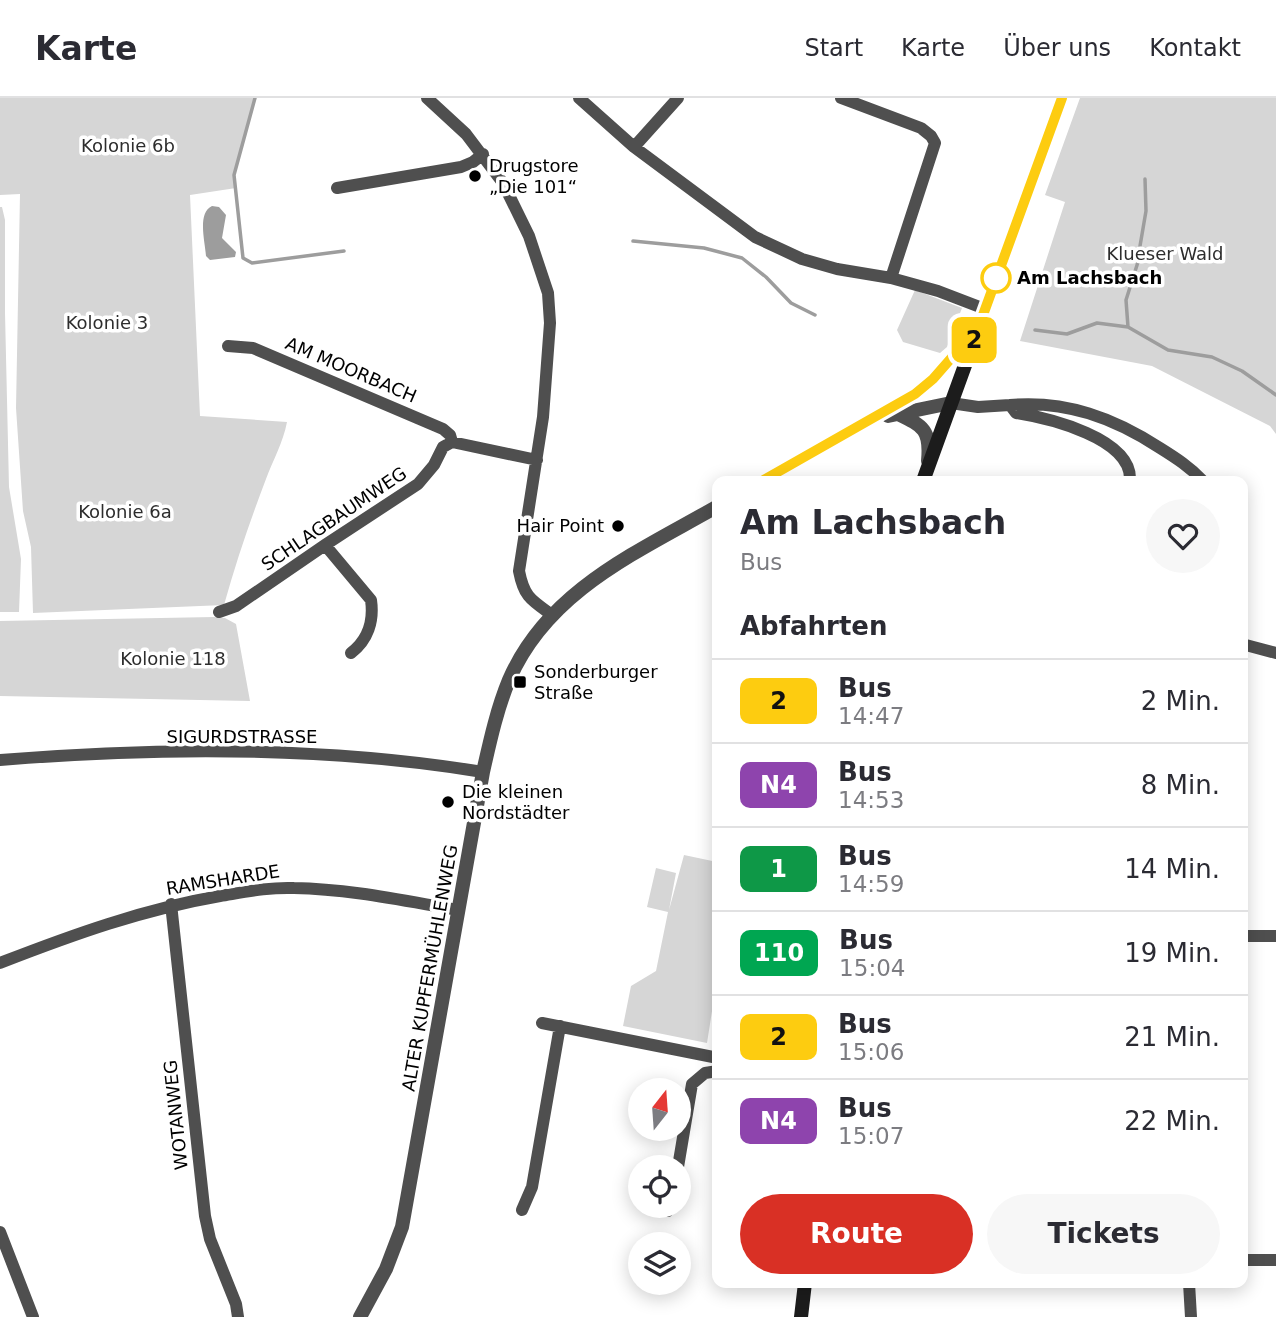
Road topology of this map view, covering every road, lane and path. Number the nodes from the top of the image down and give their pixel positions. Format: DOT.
graph roads {
  1 [pos="427,98"];
  2 [pos="579,98"];
  3 [pos="678,98"];
  4 [pos="841,98"];
  5 [pos="1062,98"];
  6 [pos="634,147"];
  7 [pos="483,154"];
  8 [pos="337,188"];
  9 [pos="891,278"];
  10 [pos="985,309"];
  11 [pos="228,346"];
  12 [pos="971,348"];
  13 [pos="915,394"];
  14 [pos="951,403"];
  15 [pos="1010,405"];
  16 [pos="896,413"];
  17 [pos="866,422"];
  18 [pos="453,442"];
  19 [pos="537,460"];
  20 [pos="925,475"];
  21 [pos="771,476"];
  22 [pos="1130,476"];
  23 [pos="1198,476"];
  24 [pos="712,509"];
  25 [pos="325,545"];
  26 [pos="219,612"];
  27 [pos="552,615"];
  28 [pos="1248,646"];
  29 [pos="351,653"];
  30 [pos="1276,653"];
  31 [pos="0,760"];
  32 [pos="483,772"];
  33 [pos="171,904"];
  34 [pos="459,910"];
  35 [pos="1248,936"];
  36 [pos="1276,936"];
  37 [pos="0,963"];
  38 [pos="542,1023"];
  39 [pos="560,1026"];
  40 [pos="712,1057"];
  41 [pos="712,1072"];
  42 [pos="680,1155"];
  43 [pos="522,1210"];
  44 [pos="0,1232"];
  45 [pos="1248,1260"];
  46 [pos="1276,1260"];
  47 [pos="804,1288"];
  48 [pos="1189,1288"];
  49 [pos="33,1317"];
  50 [pos="238,1317"];
  51 [pos="360,1317"];
  52 [pos="801,1317"];
  53 [pos="1191,1317"];
  1 -- 7 [label="street"];
  2 -- 6 [label="street"];
  3 -- 6 [label="street"];
  4 -- 9 [label="street"];
  5 -- 10 [label="main road"];
  6 -- 9 [label="street"];
  7 -- 8 [label="street"];
  7 -- 19 [label="street"];
  9 -- 10 [label="street"];
  10 -- 12 [label="main road"];
  11 -- 18 [label="street, AM MOORBACH"];
  12 -- 13 [label="street"];
  12 -- 14 [label="main road"];
  13 -- 14 [label="street"];
  13 -- 17 [label="street"];
  14 -- 15 [label="street"];
  14 -- 16 [label="street"];
  14 -- 20 [label="main road"];
  15 -- 22 [label="street"];
  15 -- 23 [label="street"];
  16 -- 17 [label="street"];
  16 -- 20 [label="street"];
  17 -- 21 [label="street"];
  18 -- 19 [label="street"];
  18 -- 25 [label="street, SCHLAGBAUMWEG"];
  19 -- 27 [label="street"];
  24 -- 27 [label="street"];
  25 -- 26 [label="street, SCHLAGBAUMWEG"];
  25 -- 29 [label="street"];
  27 -- 32 [label="street, ALTER KUPFERMÜHLENWEG"];
  28 -- 30 [label="street"];
  31 -- 32 [label="street, SIGURDSTRASSE"];
  32 -- 34 [label="street, ALTER KUPFERMÜHLENWEG"];
  33 -- 34 [label="street, RAMSHARDE"];
  33 -- 37 [label="street, RAMSHARDE"];
  33 -- 50 [label="street, WOTANWEG"];
  34 -- 51 [label="street, ALTER KUPFERMÜHLENWEG"];
  35 -- 36 [label="street"];
  38 -- 39 [label="street"];
  39 -- 40 [label="street"];
  39 -- 43 [label="street"];
  41 -- 42 [label="street"];
  44 -- 49 [label="street"];
  45 -- 46 [label="street"];
  47 -- 52 [label="main road"];
  48 -- 53 [label="street"];
}
